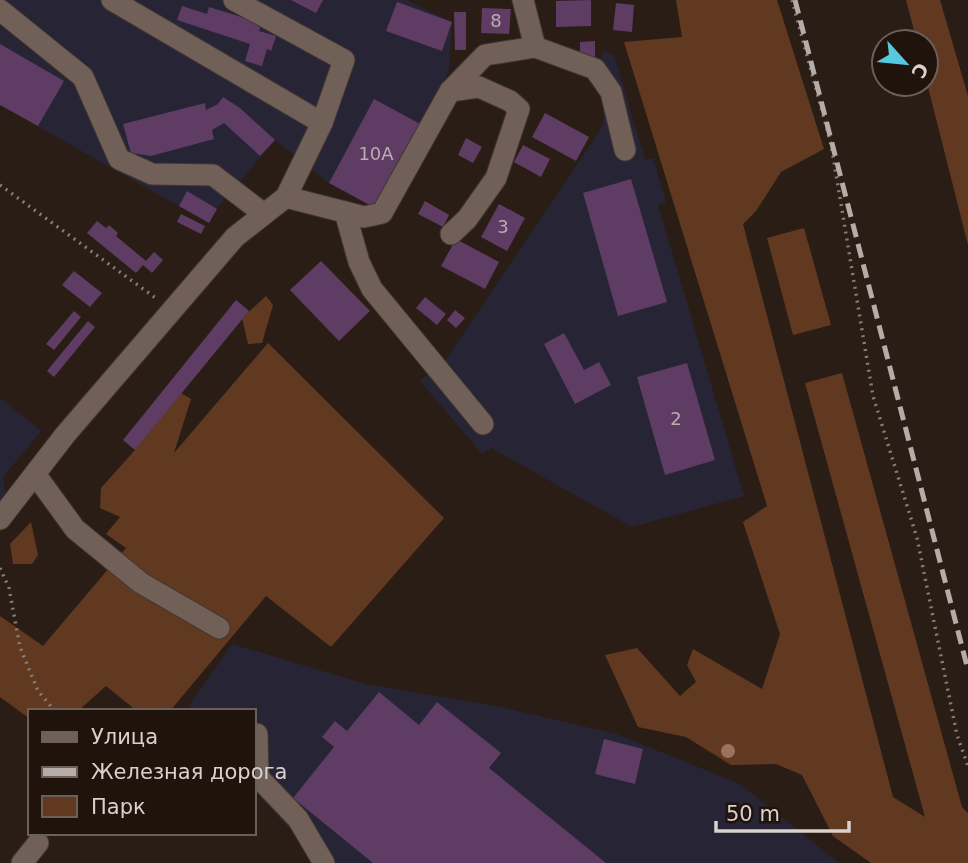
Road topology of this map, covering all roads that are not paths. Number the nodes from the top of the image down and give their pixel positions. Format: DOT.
graph roads {
  1 [pos="112,0"];
  2 [pos="234,0"];
  3 [pos="523,0"];
  4 [pos="0,10"];
  5 [pos="535,47"];
  6 [pos="450,91"];
  7 [pos="322,123"];
  8 [pos="625,150"];
  9 [pos="286,197"];
  10 [pos="345,212"];
  11 [pos="264,214"];
  12 [pos="451,234"];
  13 [pos="484,424"];
  14 [pos="35,474"];
  15 [pos="0,519"];
  16 [pos="219,628"];
  17 [pos="257,734"];
  18 [pos="38,844"];
  19 [pos="22,863"];
  20 [pos="324,863"];
  1 -- 7 [label="street"];
  2 -- 7 [label="street"];
  3 -- 5 [label="street"];
  4 -- 11 [label="street"];
  5 -- 6 [label="street"];
  5 -- 8 [label="street"];
  6 -- 10 [label="street"];
  6 -- 12 [label="street"];
  7 -- 9 [label="street"];
  9 -- 10 [label="street"];
  9 -- 11 [label="street"];
  10 -- 13 [label="street"];
  11 -- 14 [label="street"];
  14 -- 15 [label="street"];
  14 -- 16 [label="street"];
  17 -- 20 [label="street"];
  18 -- 19 [label="street"];
}
